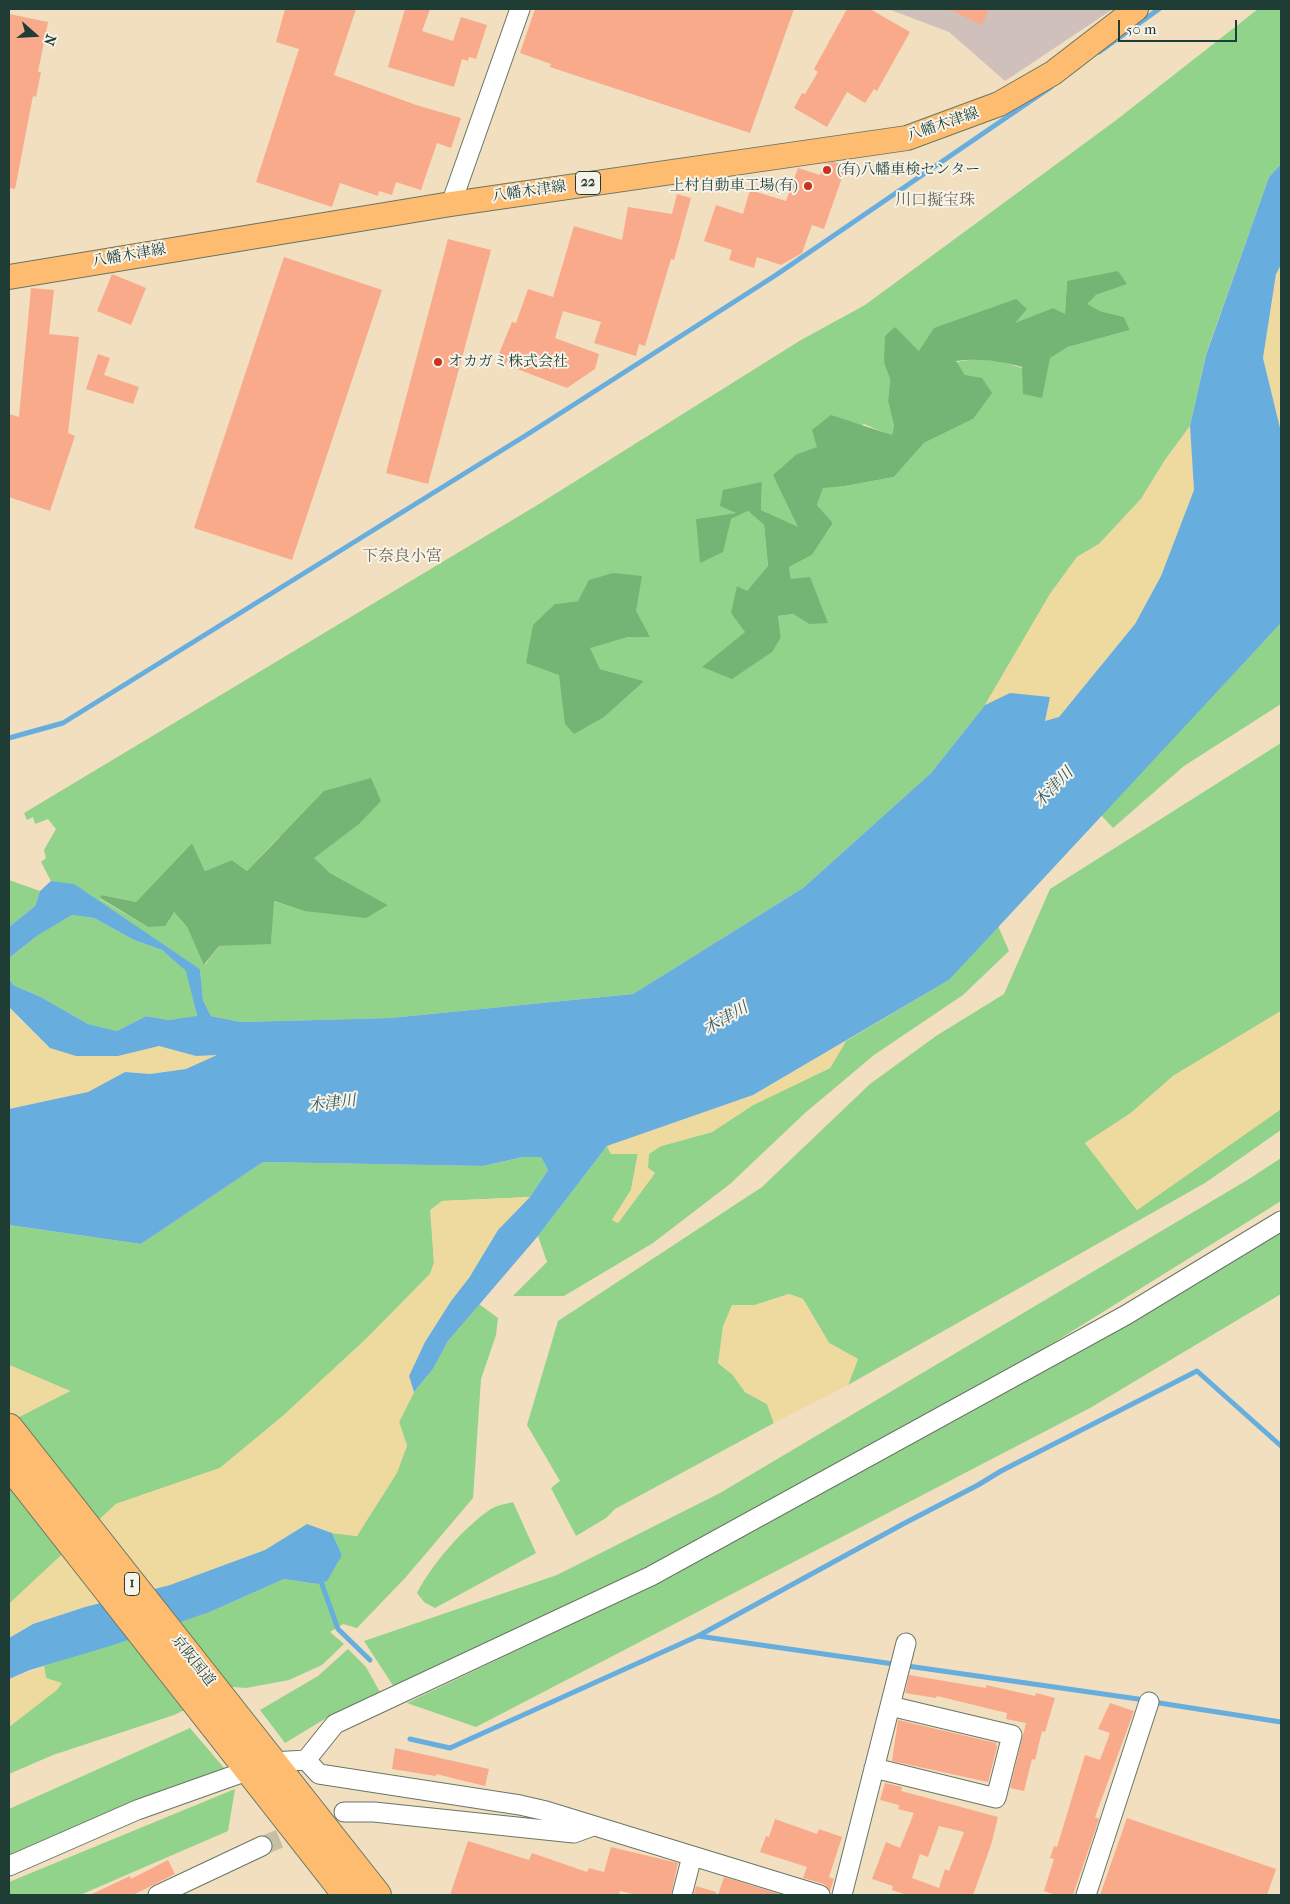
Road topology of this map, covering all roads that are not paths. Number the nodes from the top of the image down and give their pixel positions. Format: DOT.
graph roads {
  1 [pos="520,9"];
  2 [pos="1136,9"];
  3 [pos="451,204"];
  4 [pos="9,277"];
  5 [pos="1281,1221"];
  6 [pos="9,1428"];
  7 [pos="9,1464"];
  8 [pos="906,1644"];
  9 [pos="1149,1702"];
  10 [pos="890,1706"];
  11 [pos="254,1756"];
  12 [pos="306,1760"];
  13 [pos="874,1768"];
  14 [pos="344,1812"];
  15 [pos="593,1826"];
  16 [pos="262,1846"];
  17 [pos="692,1856"];
  18 [pos="9,1866"];
  19 [pos="198,1877"];
  20 [pos="158,1895"];
  21 [pos="189,1895"];
  22 [pos="347,1895"];
  23 [pos="377,1895"];
  24 [pos="682,1895"];
  25 [pos="820,1895"];
  26 [pos="842,1895"];
  27 [pos="1086,1895"];
  1 -- 3 [label="street"];
  2 -- 3 [label="main road, 八幡木津線 / 22"];
  3 -- 4 [label="main road, 八幡木津線 / 22"];
  5 -- 12 [label="street"];
  6 -- 11 [label="highway, 京阪国道 / 1"];
  7 -- 11 [label="highway, 京阪国道 / 1"];
  8 -- 10 [label="street"];
  9 -- 27 [label="street"];
  10 -- 13 [label="street"];
  10 -- 13 [label="street"];
  11 -- 12 [label="street"];
  11 -- 18 [label="street"];
  11 -- 22 [label="highway, 京阪国道 / 1"];
  11 -- 23 [label="highway, 京阪国道 / 1"];
  12 -- 15 [label="street"];
  13 -- 26 [label="street"];
  14 -- 15 [label="street"];
  15 -- 17 [label="street"];
  16 -- 19 [label="street"];
  17 -- 24 [label="street"];
  17 -- 25 [label="street"];
  19 -- 20 [label="street"];
  19 -- 21 [label="street"];
}
